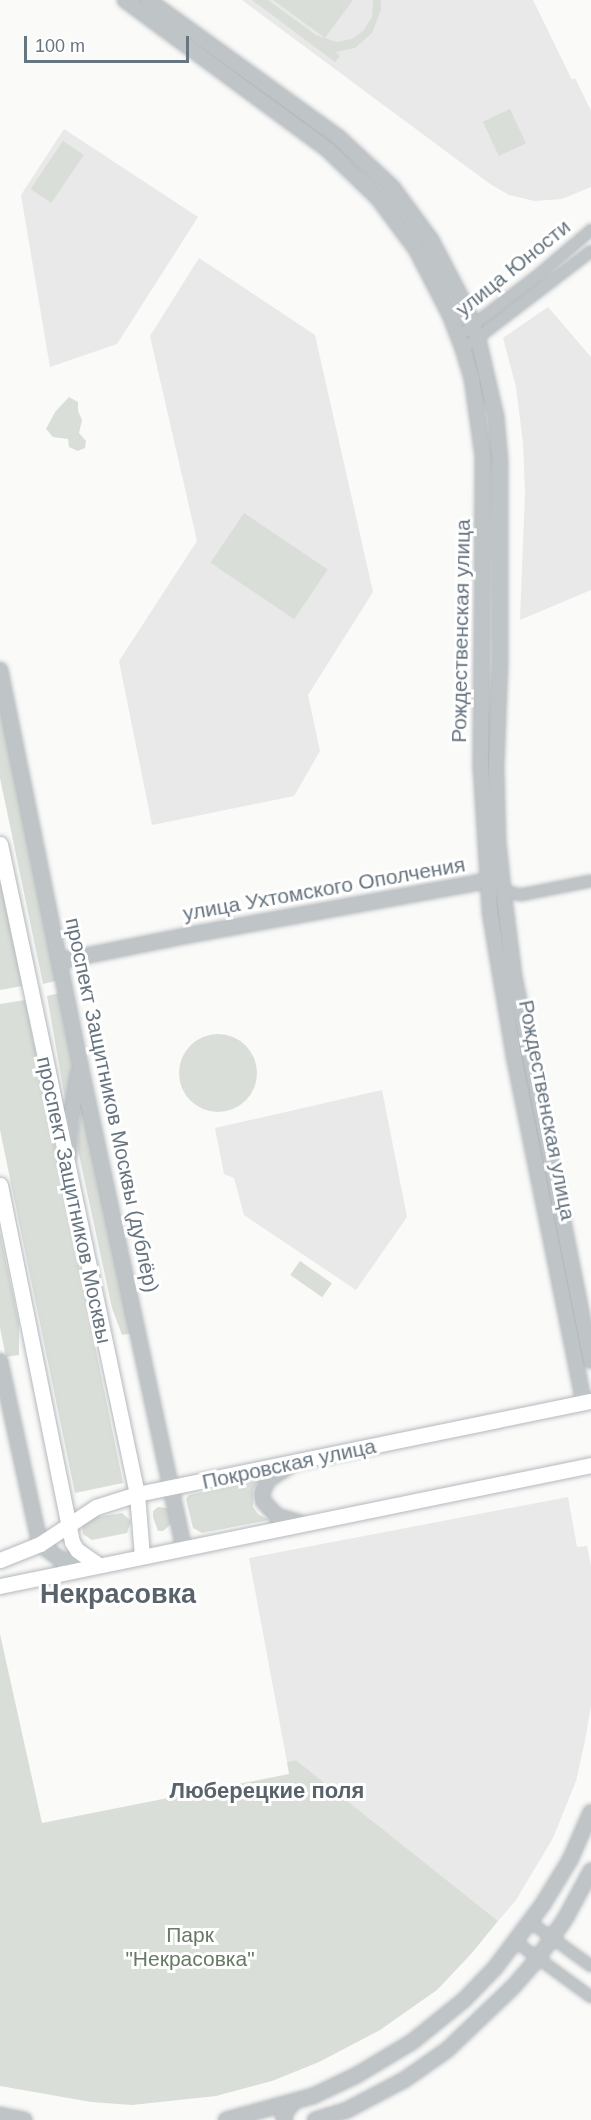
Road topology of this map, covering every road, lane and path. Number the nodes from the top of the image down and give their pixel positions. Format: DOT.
graph roads {
  1 [pos="125,0"];
  2 [pos="148,0"];
  3 [pos="591,230"];
  4 [pos="591,250"];
  5 [pos="473,325"];
  6 [pos="459,336"];
  7 [pos="477,339"];
  8 [pos="463,349"];
  9 [pos="0,670"];
  10 [pos="0,694"];
  11 [pos="9,714"];
  12 [pos="0,844"];
  13 [pos="487,881"];
  14 [pos="591,881"];
  15 [pos="503,890"];
  16 [pos="60,962"];
  17 [pos="80,1064"];
  18 [pos="68,1173"];
  19 [pos="0,1185"];
  20 [pos="591,1360"];
  21 [pos="0,1361"];
  22 [pos="587,1402"];
  23 [pos="296,1463"];
  24 [pos="591,1465"];
  25 [pos="171,1488"];
  26 [pos="137,1494"];
  27 [pos="70,1523"];
  28 [pos="309,1524"];
  29 [pos="40,1544"];
  30 [pos="184,1548"];
  31 [pos="142,1556"];
  32 [pos="0,1560"];
  33 [pos="97,1564"];
  34 [pos="0,1586"];
  35 [pos="591,1812"];
  36 [pos="591,1870"];
  37 [pos="530,1922"];
  38 [pos="552,1937"];
  39 [pos="516,1942"];
  40 [pos="538,1958"];
  41 [pos="591,1966"];
  42 [pos="591,1997"];
  43 [pos="294,2102"];
  44 [pos="0,2115"];
  45 [pos="245,2118"];
  46 [pos="24,2120"];
  47 [pos="226,2120"];
  48 [pos="285,2120"];
  49 [pos="315,2120"];
  1 -- 6 [label="street, Рождественская улица"];
  2 -- 5 [label="street, Рождественская улица"];
  3 -- 5 [label="street, улица Юности"];
  4 -- 7 [label="street, улица Юности"];
  5 -- 6 [label="street, улица Юности"];
  5 -- 7 [label="street, Рождественская улица"];
  6 -- 8 [label="street, Рождественская улица"];
  7 -- 8 [label="street, улица Юности"];
  7 -- 15 [label="street, Рождественская улица"];
  8 -- 13 [label="street, Рождественская улица"];
  9 -- 11 [label="street, проспект Защитников Москвы (дублёр)"];
  10 -- 11 [label="street"];
  11 -- 16 [label="street, проспект Защитников Москвы (дублёр)"];
  12 -- 18 [label="main road, проспект Защитников Москвы"];
  13 -- 15 [label="street, улица Ухтомского Ополчения"];
  13 -- 16 [label="street, улица Ухтомского Ополчения"];
  13 -- 22 [label="street, Рождественская улица"];
  14 -- 15 [label="street, улица Ухтомского Ополчения"];
  15 -- 20 [label="street, Рождественская улица"];
  16 -- 17 [label="street, проспект Защитников Москвы (дублёр)"];
  17 -- 18 [label="street"];
  17 -- 25 [label="street, проспект Защитников Москвы (дублёр)"];
  18 -- 26 [label="main road, проспект Защитников Москвы"];
  19 -- 27 [label="main road"];
  21 -- 29 [label="street"];
  22 -- 23 [label="main road, Покровская улица"];
  23 -- 25 [label="main road, Покровская улица"];
  23 -- 28 [label="street"];
  24 -- 28 [label="main road"];
  25 -- 26 [label="main road, Покровская улица"];
  25 -- 30 [label="street, проспект Защитников Москвы (дублёр)"];
  26 -- 27 [label="main road, Покровская улица"];
  26 -- 31 [label="main road, проспект Защитников Москвы"];
  27 -- 29 [label="main road, Покровская улица"];
  27 -- 33 [label="main road"];
  28 -- 30 [label="main road"];
  29 -- 32 [label="main road, Покровская улица"];
  29 -- 33 [label="street"];
  30 -- 31 [label="main road"];
  31 -- 33 [label="main road"];
  33 -- 34 [label="main road"];
  35 -- 37 [label="street"];
  36 -- 38 [label="street"];
  37 -- 38 [label="street"];
  37 -- 39 [label="street"];
  38 -- 40 [label="street"];
  38 -- 41 [label="street"];
  39 -- 40 [label="street"];
  39 -- 43 [label="street"];
  40 -- 42 [label="street"];
  40 -- 49 [label="street"];
  43 -- 45 [label="street"];
  43 -- 48 [label="street"];
  44 -- 46 [label="street"];
  45 -- 47 [label="street"];
}
